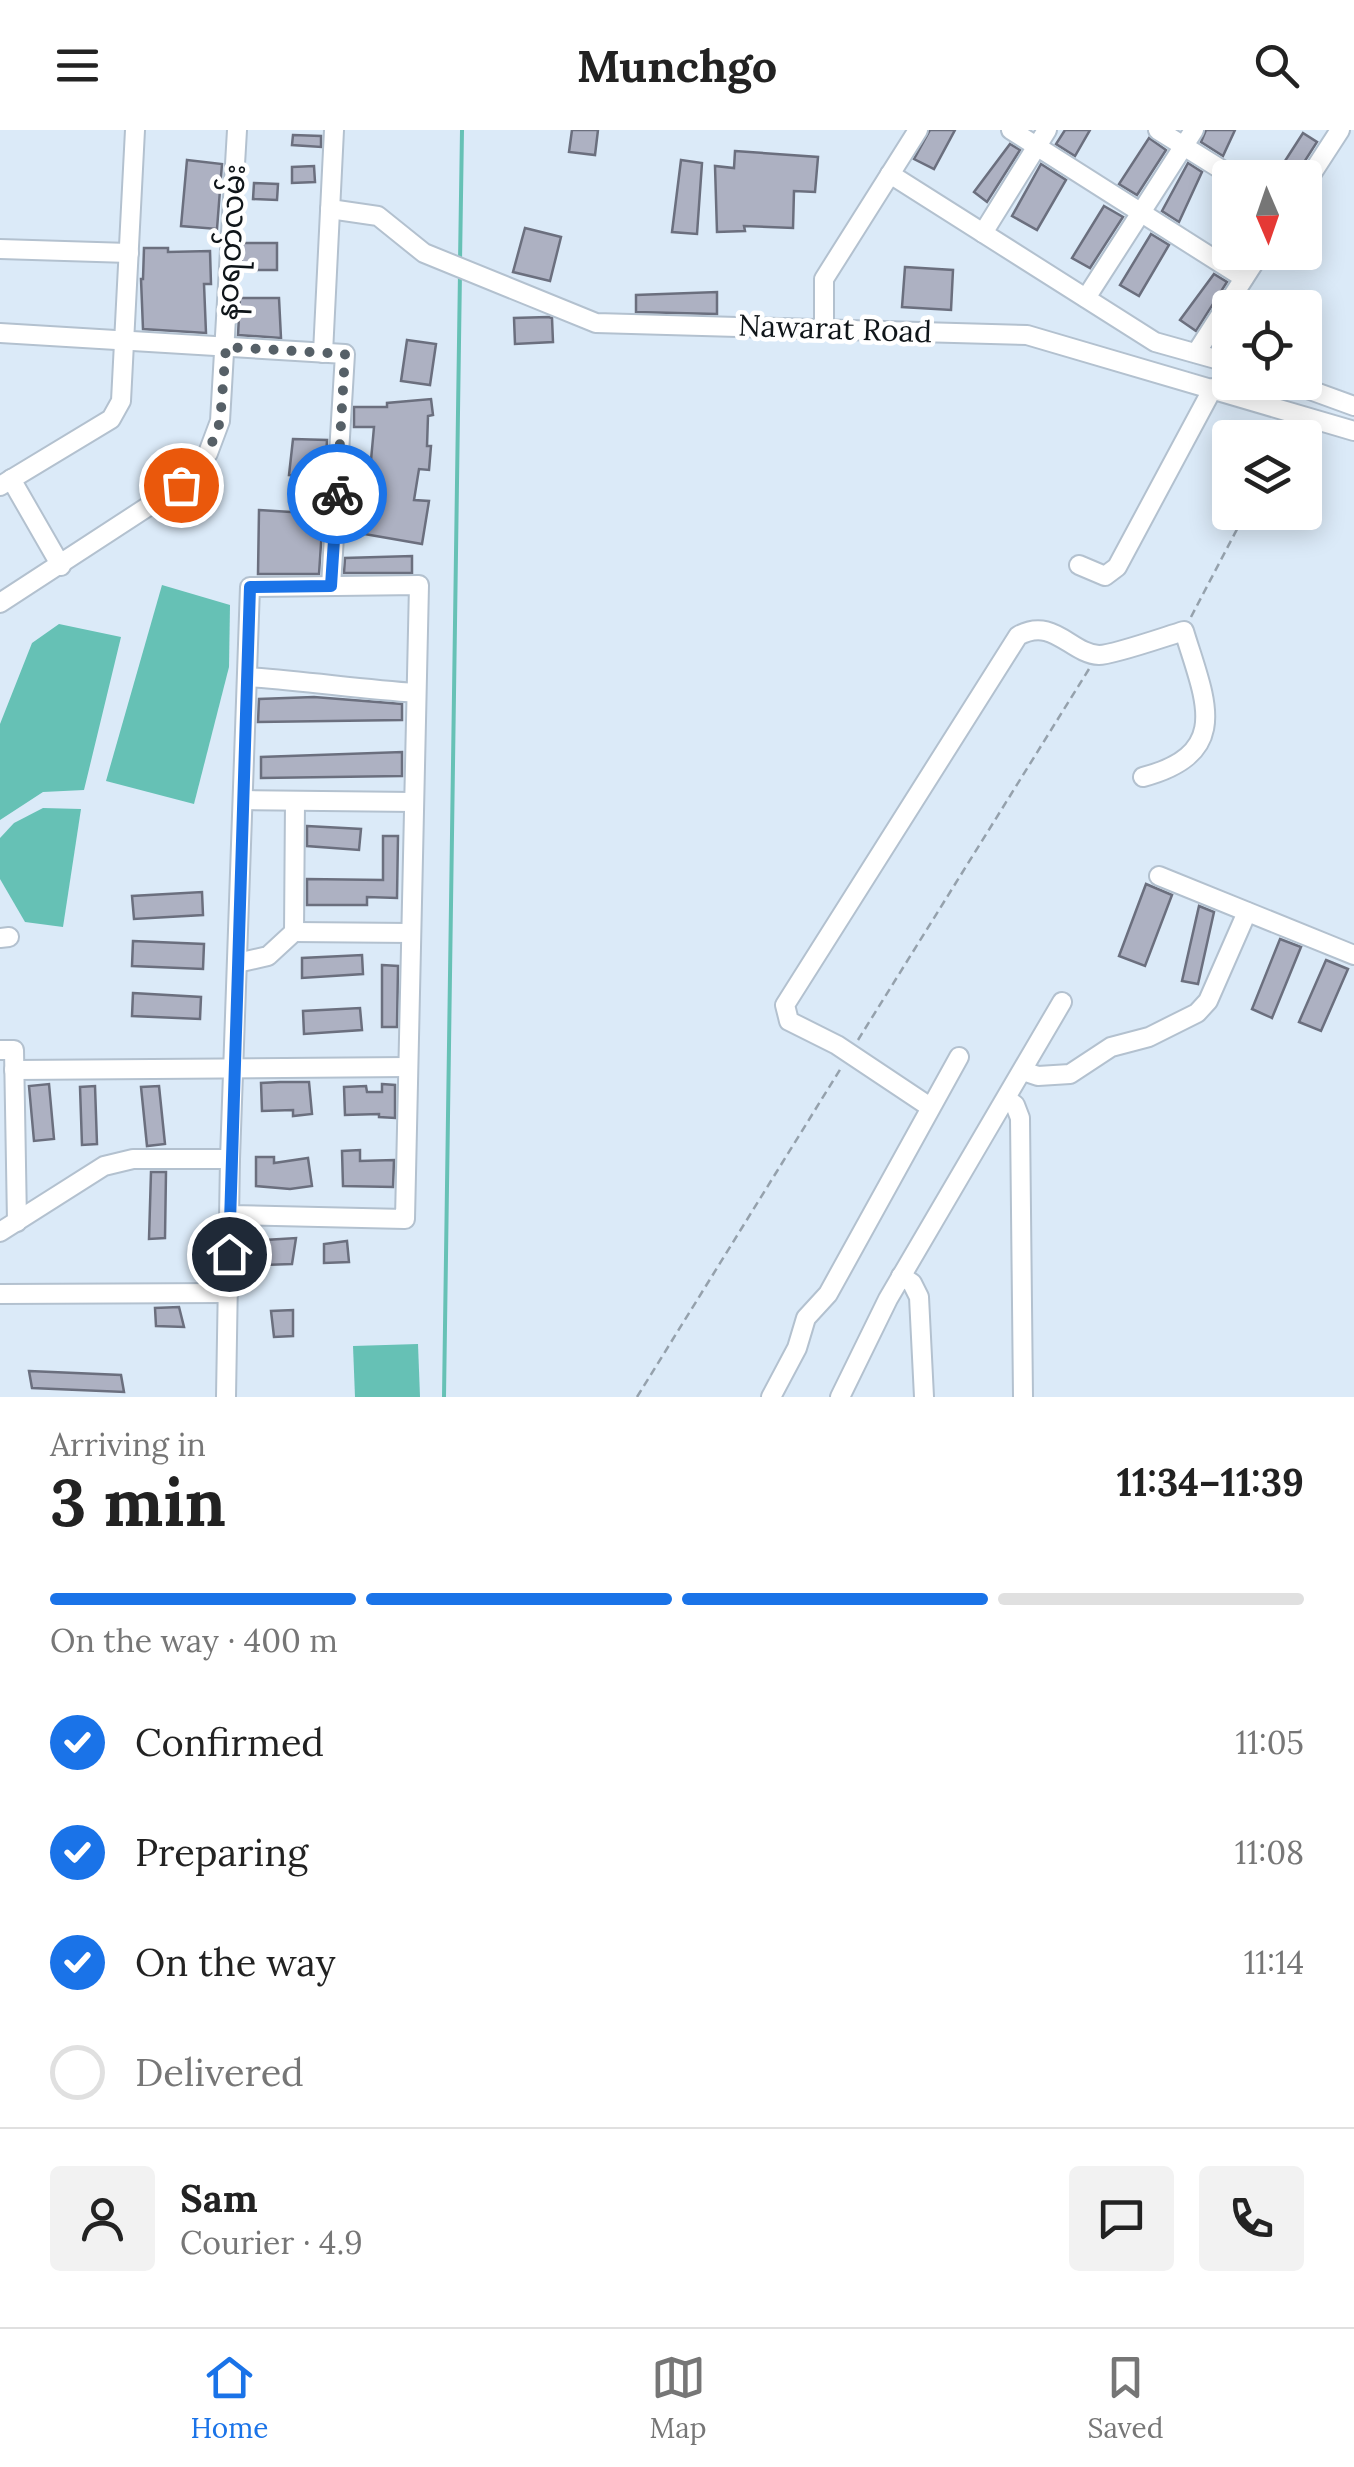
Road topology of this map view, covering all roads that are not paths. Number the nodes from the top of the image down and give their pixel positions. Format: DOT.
graph roads {
  1 [pos="135,130"];
  2 [pos="236,130"];
  3 [pos="334,130"];
  4 [pos="918,130"];
  5 [pos="1011,130"];
  6 [pos="1048,130"];
  7 [pos="1158,130"];
  8 [pos="1330,133"];
  9 [pos="1189,138"];
  10 [pos="1037,147"];
  11 [pos="1214,160"];
  12 [pos="1317,160"];
  13 [pos="890,174"];
  14 [pos="330,208"];
  15 [pos="1141,213"];
  16 [pos="983,233"];
  17 [pos="0,248"];
  18 [pos="129,252"];
  19 [pos="1249,270"];
  20 [pos="1244,278"];
  21 [pos="1086,298"];
  22 [pos="824,327"];
  23 [pos="0,333"];
  24 [pos="124,341"];
  25 [pos="226,347"];
  26 [pos="322,353"];
  27 [pos="1196,353"];
  28 [pos="1212,357"];
  29 [pos="1212,388"];
  30 [pos="1212,390"];
  31 [pos="1322,394"];
  32 [pos="1251,400"];
  33 [pos="1354,406"];
  34 [pos="1354,432"];
  35 [pos="6,483"];
  36 [pos="1079,565"];
  37 [pos="61,566"];
  38 [pos="331,586"];
  39 [pos="0,602"];
  40 [pos="247,677"];
  41 [pos="416,693"];
  42 [pos="1144,777"];
  43 [pos="243,800"];
  44 [pos="295,801"];
  45 [pos="414,802"];
  46 [pos="1159,876"];
  47 [pos="1247,912"];
  48 [pos="294,932"];
  49 [pos="411,933"];
  50 [pos="1354,955"];
  51 [pos="237,963"];
  52 [pos="1062,1002"];
  53 [pos="0,1050"];
  54 [pos="959,1057"];
  55 [pos="408,1067"];
  56 [pos="14,1070"];
  57 [pos="234,1070"];
  58 [pos="1024,1071"];
  59 [pos="1007,1099"];
  60 [pos="930,1108"];
  61 [pos="230,1158"];
  62 [pos="230,1215"];
  63 [pos="17,1222"];
  64 [pos="0,1232"];
  65 [pos="902,1276"];
  66 [pos="228,1293"];
  67 [pos="0,1294"];
  68 [pos="226,1397"];
  69 [pos="771,1397"];
  70 [pos="840,1397"];
  71 [pos="924,1397"];
  72 [pos="1023,1397"];
  1 -- 18 [label="street"];
  2 -- 25 [label="street, နဝရတ်လမ်း"];
  3 -- 14 [label="street"];
  4 -- 13 [label="street"];
  5 -- 10 [label="street"];
  6 -- 10 [label="street"];
  7 -- 9 [label="street"];
  8 -- 12 [label="street"];
  9 -- 11 [label="street"];
  9 -- 15 [label="street"];
  10 -- 15 [label="street"];
  10 -- 16 [label="street"];
  13 -- 16 [label="street"];
  13 -- 22 [label="street"];
  14 -- 22 [label="street, Nawarat Road"];
  14 -- 26 [label="street"];
  15 -- 20 [label="street"];
  15 -- 21 [label="street"];
  16 -- 21 [label="street"];
  17 -- 18 [label="street"];
  18 -- 24 [label="street"];
  19 -- 20 [label="street"];
  20 -- 27 [label="street"];
  21 -- 27 [label="street"];
  22 -- 29 [label="street, Nawarat Road"];
  23 -- 24 [label="street"];
  24 -- 25 [label="street"];
  24 -- 35 [label="street"];
  25 -- 26 [label="street"];
  25 -- 37 [label="street, နဝရတ်လမ်း"];
  26 -- 38 [label="street"];
  27 -- 28 [label="street"];
  30 -- 36 [label="street"];
  31 -- 33 [label="street"];
  32 -- 34 [label="street, Nawarat Road"];
  35 -- 37 [label="street"];
  37 -- 39 [label="street, နဝရတ်လမ်း"];
  38 -- 40 [label="street"];
  38 -- 41 [label="street"];
  40 -- 41 [label="street"];
  40 -- 43 [label="street"];
  41 -- 45 [label="street"];
  42 -- 60 [label="street"];
  43 -- 44 [label="street"];
  43 -- 51 [label="street"];
  44 -- 45 [label="street"];
  44 -- 48 [label="street"];
  45 -- 49 [label="street"];
  46 -- 47 [label="street"];
  47 -- 50 [label="street"];
  47 -- 58 [label="street"];
  48 -- 49 [label="street"];
  48 -- 51 [label="street"];
  49 -- 55 [label="street"];
  51 -- 57 [label="street"];
  52 -- 58 [label="street"];
  53 -- 56 [label="street"];
  54 -- 60 [label="street"];
  55 -- 57 [label="street"];
  55 -- 62 [label="street"];
  56 -- 57 [label="street"];
  56 -- 63 [label="street"];
  57 -- 61 [label="street"];
  58 -- 59 [label="street"];
  59 -- 65 [label="street"];
  59 -- 72 [label="street"];
  60 -- 69 [label="street"];
  61 -- 62 [label="street"];
  61 -- 63 [label="street"];
  62 -- 66 [label="street"];
  63 -- 64 [label="street"];
  65 -- 70 [label="street"];
  65 -- 71 [label="street"];
  66 -- 67 [label="street"];
  66 -- 68 [label="street"];
}
